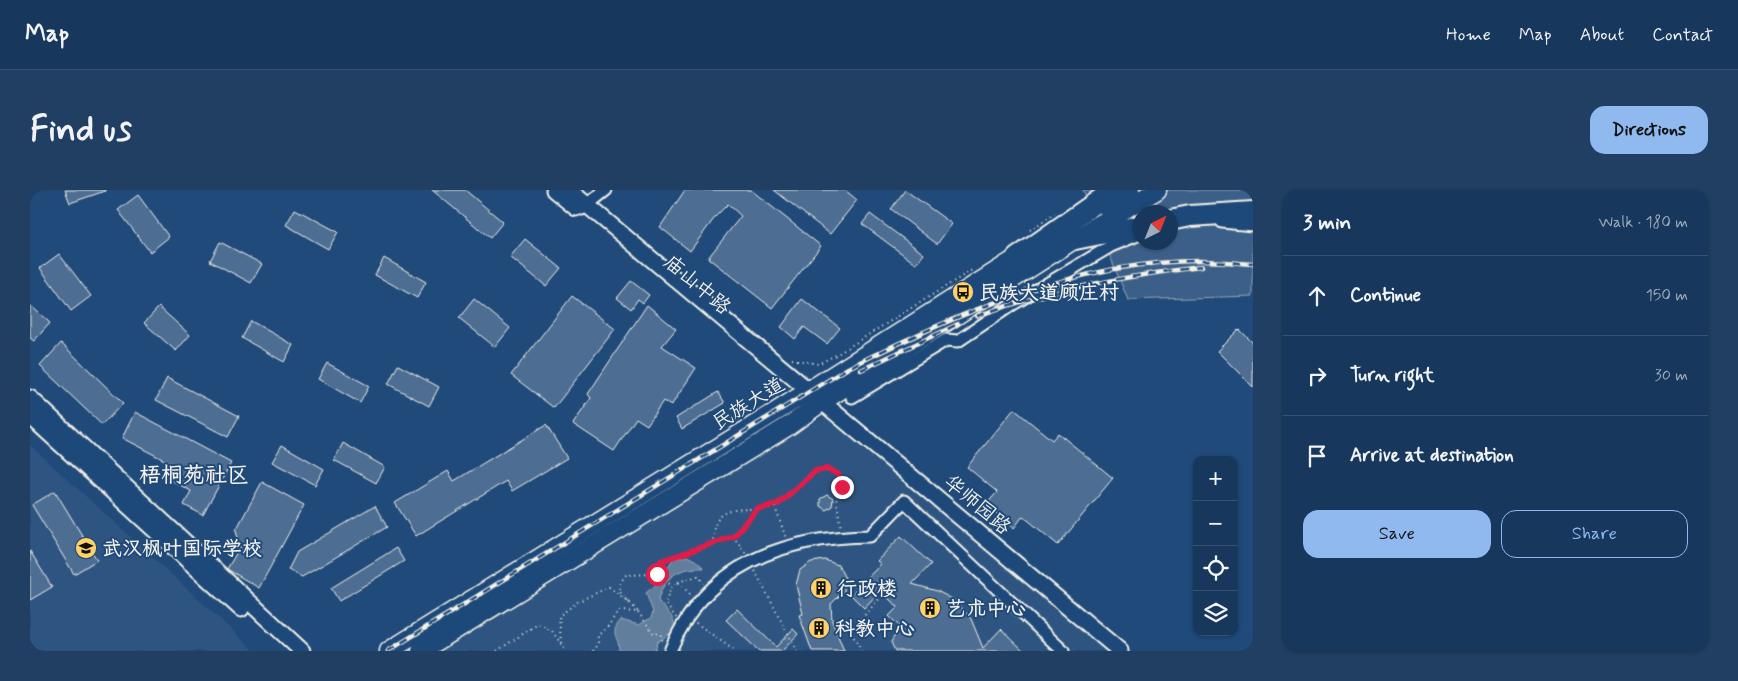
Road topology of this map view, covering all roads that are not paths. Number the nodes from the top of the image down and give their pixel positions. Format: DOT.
graph roads {
  1 [pos="554,190"];
  2 [pos="569,190"];
  3 [pos="606,190"];
  4 [pos="1114,190"];
  5 [pos="1130,190"];
  6 [pos="1157,190"];
  7 [pos="583,208"];
  8 [pos="1253,212"];
  9 [pos="1178,218"];
  10 [pos="1178,225"];
  11 [pos="1253,225"];
  12 [pos="1133,227"];
  13 [pos="1133,237"];
  14 [pos="1075,239"];
  15 [pos="1016,258"];
  16 [pos="804,393"];
  17 [pos="852,397"];
  18 [pos="30,398"];
  19 [pos="820,404"];
  20 [pos="30,416"];
  21 [pos="668,649"];
  22 [pos="288,651"];
  23 [pos="302,651"];
  24 [pos="389,651"];
  25 [pos="422,651"];
  26 [pos="1063,651"];
  27 [pos="1120,651"];
  1 -- 7 [label="street, 庙山中路"];
  2 -- 7 [label="street, 庙山中路"];
  3 -- 7 [label="street"];
  4 -- 15 [label="highway"];
  5 -- 15 [label="main road, 民族大道"];
  6 -- 14 [label="main road, 民族大道"];
  7 -- 16 [label="street, 庙山中路"];
  8 -- 9 [label="highway"];
  10 -- 11 [label="street"];
  12 -- 14 [label="highway"];
  13 -- 17 [label="street"];
  14 -- 19 [label="main road, 民族大道"];
  15 -- 16 [label="main road, 民族大道"];
  16 -- 19 [label="street, 华师园路"];
  16 -- 24 [label="main road, 民族大道"];
  18 -- 23 [label="street"];
  19 -- 25 [label="main road, 民族大道"];
  19 -- 27 [label="street, 华师园路"];
  20 -- 22 [label="street"];
  21 -- 26 [label="street"];
}
